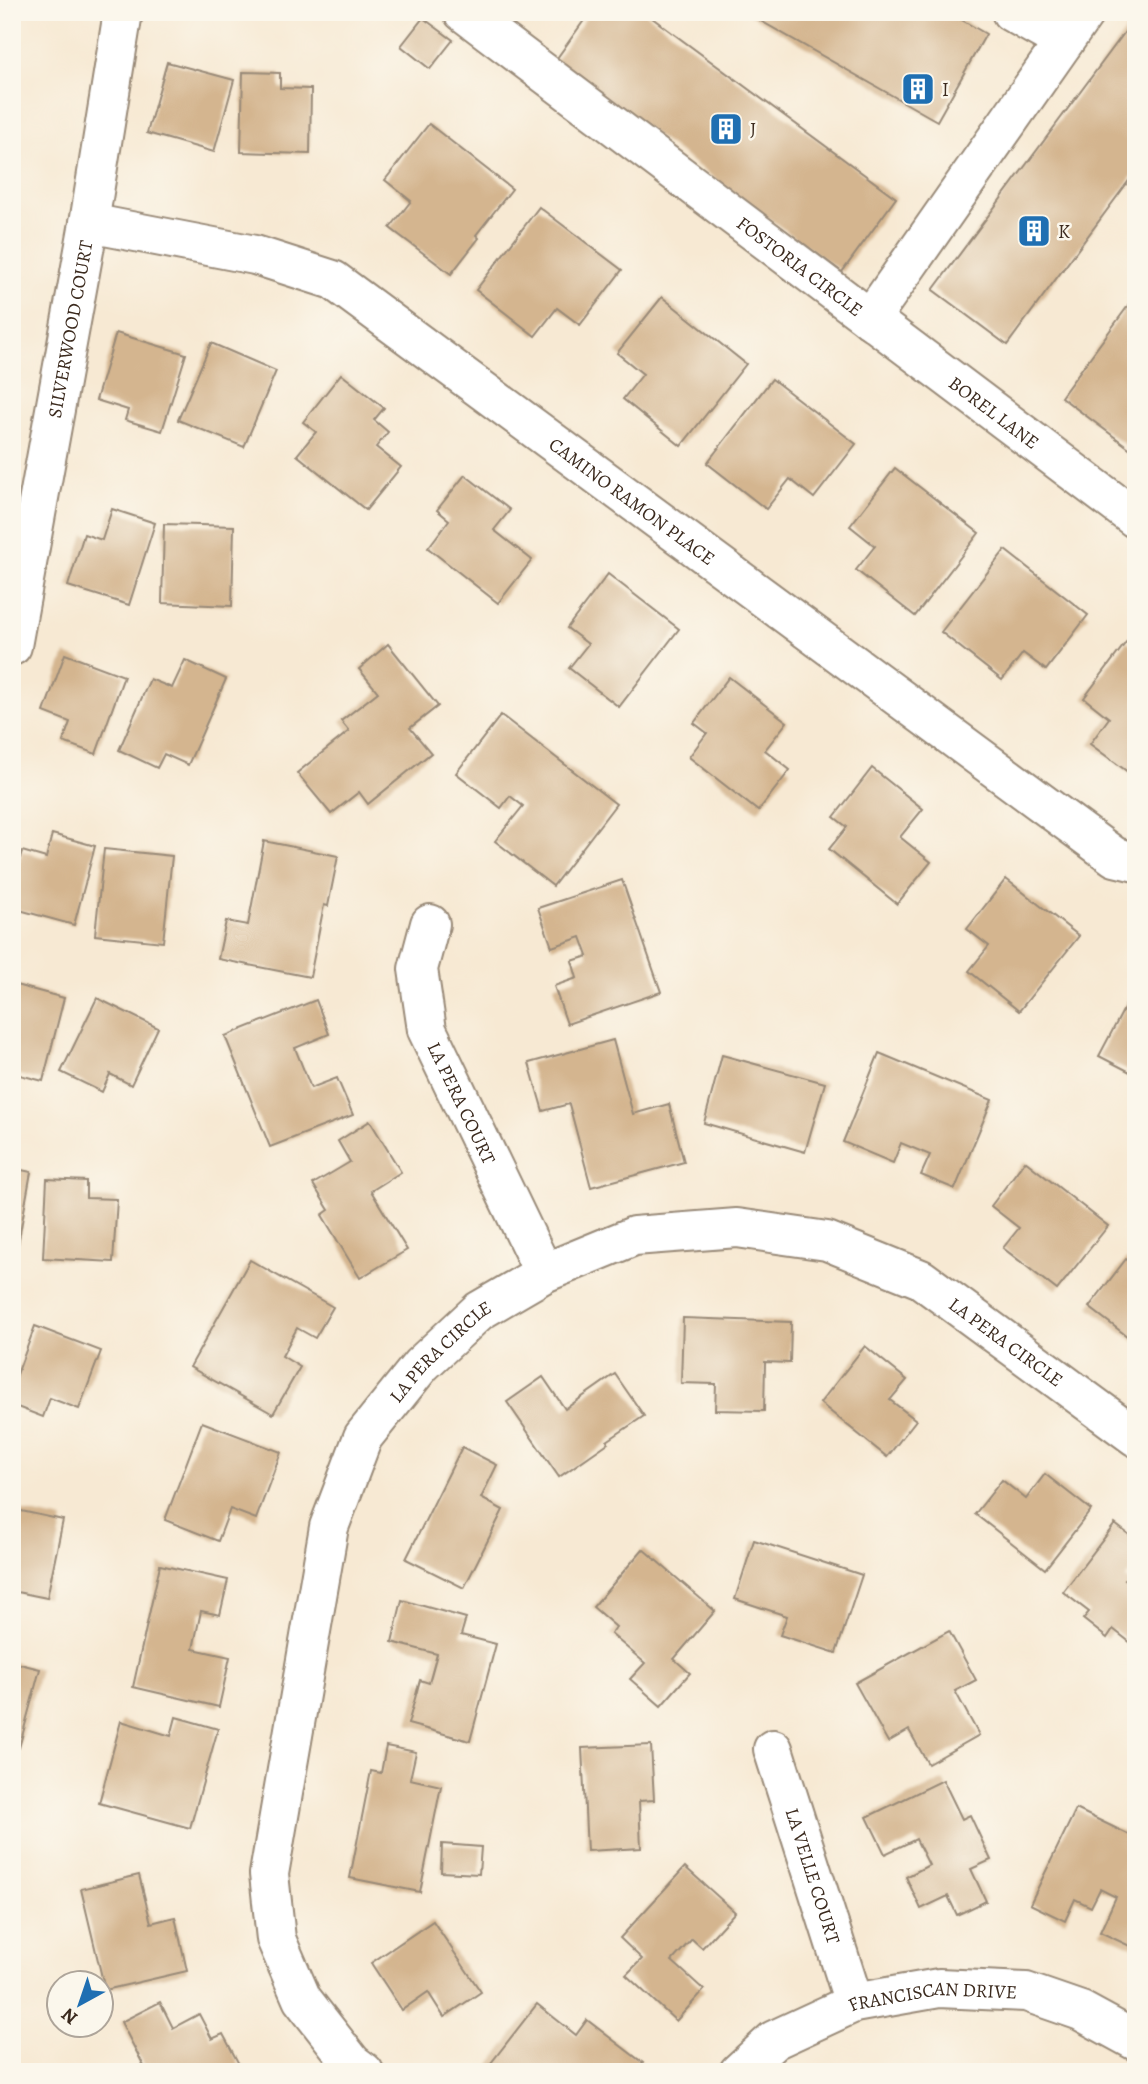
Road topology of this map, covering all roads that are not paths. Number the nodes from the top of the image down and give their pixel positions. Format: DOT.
graph roads {
  1 [pos="123,12"];
  2 [pos="463,12"];
  3 [pos="1011,12"];
  4 [pos="1075,27"];
  5 [pos="89,223"];
  6 [pos="870,318"];
  7 [pos="1130,503"];
  8 [pos="12,646"];
  9 [pos="1136,862"];
  10 [pos="430,924"];
  11 [pos="544,1273"];
  12 [pos="1136,1437"];
  13 [pos="773,1749"];
  14 [pos="854,2003"];
  15 [pos="1136,2041"];
  16 [pos="364,2072"];
  17 [pos="740,2072"];
  1 -- 5 [label="street, SILVERWOOD COURT"];
  2 -- 6 [label="street, FOSTORIA CIRCLE"];
  3 -- 4 [label="street"];
  4 -- 6 [label="street, FOSTORIA CIRCLE"];
  5 -- 8 [label="street, SILVERWOOD COURT"];
  5 -- 9 [label="street, CAMINO RAMON PLACE"];
  6 -- 7 [label="street, BOREL LANE"];
  10 -- 11 [label="street, LA PERA COURT"];
  11 -- 12 [label="street, LA PERA CIRCLE"];
  11 -- 16 [label="street, LA PERA CIRCLE"];
  13 -- 14 [label="street, LA VELLE COURT"];
  14 -- 15 [label="street, FRANCISCAN DRIVE"];
  14 -- 17 [label="street, FRANCISCAN DRIVE"];
}
